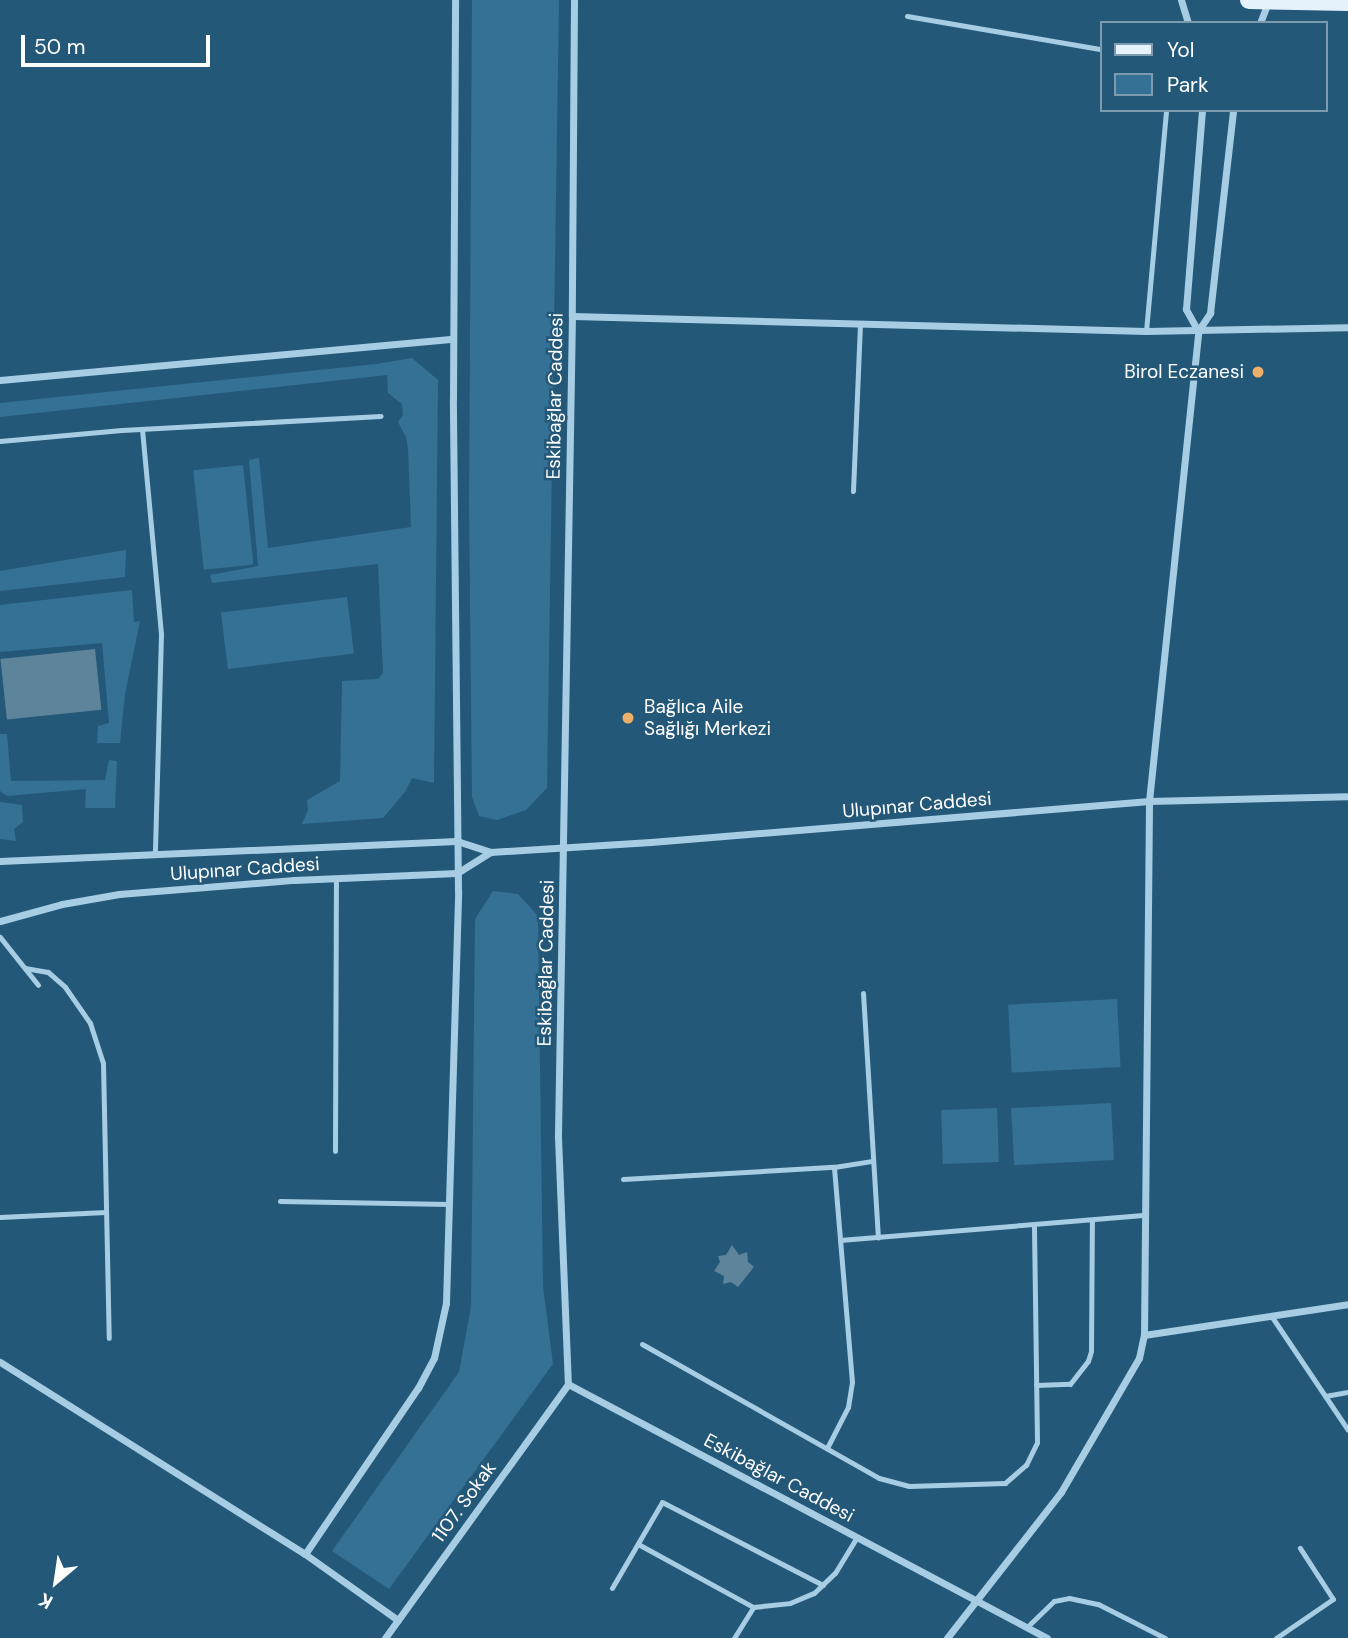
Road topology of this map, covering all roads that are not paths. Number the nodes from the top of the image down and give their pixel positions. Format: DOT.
graph roads {
  1 [pos="455,0"];
  2 [pos="574,0"];
  3 [pos="1181,0"];
  4 [pos="1249,0"];
  5 [pos="1268,2"];
  6 [pos="1348,2"];
  7 [pos="906,16"];
  8 [pos="1187,21"];
  9 [pos="1261,21"];
  10 [pos="1100,49"];
  11 [pos="1166,112"];
  12 [pos="1202,112"];
  13 [pos="1233,112"];
  14 [pos="572,316"];
  15 [pos="860,323"];
  16 [pos="1348,327"];
  17 [pos="1146,331"];
  18 [pos="1198,331"];
  19 [pos="453,339"];
  20 [pos="0,380"];
  21 [pos="381,416"];
  22 [pos="142,429"];
  23 [pos="0,441"];
  24 [pos="853,491"];
  25 [pos="1348,796"];
  26 [pos="1149,801"];
  27 [pos="457,841"];
  28 [pos="565,848"];
  29 [pos="490,852"];
  30 [pos="156,856"];
  31 [pos="0,862"];
  32 [pos="457,873"];
  33 [pos="336,878"];
  34 [pos="0,921"];
  35 [pos="0,937"];
  36 [pos="25,968"];
  37 [pos="38,985"];
  38 [pos="863,993"];
  39 [pos="335,1151"];
  40 [pos="873,1161"];
  41 [pos="834,1167"];
  42 [pos="623,1179"];
  43 [pos="280,1201"];
  44 [pos="449,1204"];
  45 [pos="106,1212"];
  46 [pos="1146,1215"];
  47 [pos="0,1217"];
  48 [pos="1092,1220"];
  49 [pos="1034,1225"];
  50 [pos="878,1238"];
  51 [pos="840,1240"];
  52 [pos="1348,1304"];
  53 [pos="1272,1317"];
  54 [pos="1144,1335"];
  55 [pos="109,1338"];
  56 [pos="642,1344"];
  57 [pos="0,1362"];
  58 [pos="568,1384"];
  59 [pos="1036,1385"];
  60 [pos="1348,1392"];
  61 [pos="1325,1396"];
  62 [pos="1348,1430"];
  63 [pos="827,1448"];
  64 [pos="857,1537"];
  65 [pos="638,1544"];
  66 [pos="1300,1548"];
  67 [pos="305,1554"];
  68 [pos="823,1585"];
  69 [pos="612,1588"];
  70 [pos="975,1599"];
  71 [pos="753,1607"];
  72 [pos="398,1620"];
  73 [pos="1027,1627"];
  74 [pos="385,1638"];
  75 [pos="734,1638"];
  76 [pos="947,1638"];
  77 [pos="1047,1638"];
  78 [pos="1165,1638"];
  79 [pos="1276,1638"];
  1 -- 19 [label="street"];
  2 -- 14 [label="street, Eskibağlar Caddesi"];
  3 -- 8 [label="street"];
  4 -- 5 [label="main road"];
  5 -- 6 [label="main road"];
  5 -- 9 [label="street"];
  7 -- 10 [label="lane"];
  11 -- 17 [label="lane"];
  12 -- 18 [label="street"];
  13 -- 18 [label="street"];
  14 -- 15 [label="street"];
  14 -- 28 [label="street, Eskibağlar Caddesi"];
  15 -- 17 [label="street"];
  15 -- 24 [label="lane"];
  16 -- 18 [label="street"];
  17 -- 18 [label="street"];
  18 -- 26 [label="street"];
  19 -- 20 [label="street"];
  19 -- 27 [label="street"];
  21 -- 22 [label="lane"];
  22 -- 23 [label="lane"];
  22 -- 30 [label="lane"];
  25 -- 26 [label="street, Ulupınar Caddesi"];
  26 -- 28 [label="street, Ulupınar Caddesi"];
  26 -- 46 [label="street"];
  27 -- 29 [label="street, Ulupınar Caddesi"];
  27 -- 30 [label="street, Ulupınar Caddesi"];
  27 -- 32 [label="street"];
  28 -- 29 [label="street, Ulupınar Caddesi"];
  28 -- 58 [label="street, Eskibağlar Caddesi"];
  29 -- 32 [label="street, Ulupınar Caddesi"];
  30 -- 31 [label="street, Ulupınar Caddesi"];
  32 -- 33 [label="street, Ulupınar Caddesi"];
  32 -- 44 [label="street"];
  33 -- 34 [label="street, Ulupınar Caddesi"];
  33 -- 39 [label="lane"];
  35 -- 36 [label="lane"];
  36 -- 37 [label="lane"];
  36 -- 45 [label="lane"];
  38 -- 40 [label="lane"];
  40 -- 41 [label="lane"];
  40 -- 50 [label="lane"];
  41 -- 42 [label="lane"];
  41 -- 51 [label="lane"];
  43 -- 44 [label="lane"];
  44 -- 67 [label="street"];
  45 -- 47 [label="lane"];
  45 -- 55 [label="lane"];
  46 -- 48 [label="lane"];
  46 -- 54 [label="street"];
  48 -- 49 [label="lane"];
  48 -- 59 [label="lane"];
  49 -- 50 [label="lane"];
  49 -- 59 [label="lane"];
  50 -- 51 [label="lane"];
  51 -- 63 [label="lane"];
  52 -- 53 [label="street"];
  53 -- 54 [label="street"];
  53 -- 61 [label="lane"];
  54 -- 70 [label="street"];
  56 -- 63 [label="lane"];
  57 -- 67 [label="street"];
  58 -- 64 [label="street, Eskibağlar Caddesi"];
  58 -- 72 [label="street, 1107. Sokak"];
  59 -- 63 [label="lane"];
  60 -- 61 [label="lane"];
  61 -- 62 [label="lane"];
  64 -- 68 [label="lane"];
  64 -- 70 [label="street, Eskibağlar Caddesi"];
  65 -- 68 [label="lane"];
  65 -- 69 [label="lane"];
  65 -- 71 [label="lane"];
  66 -- 79 [label="lane"];
  67 -- 72 [label="street"];
  68 -- 71 [label="lane"];
  70 -- 73 [label="street, Eskibağlar Caddesi"];
  70 -- 76 [label="street"];
  71 -- 75 [label="lane"];
  72 -- 74 [label="street, 1107. Sokak"];
  73 -- 77 [label="street, Eskibağlar Caddesi"];
  73 -- 78 [label="lane"];
}
